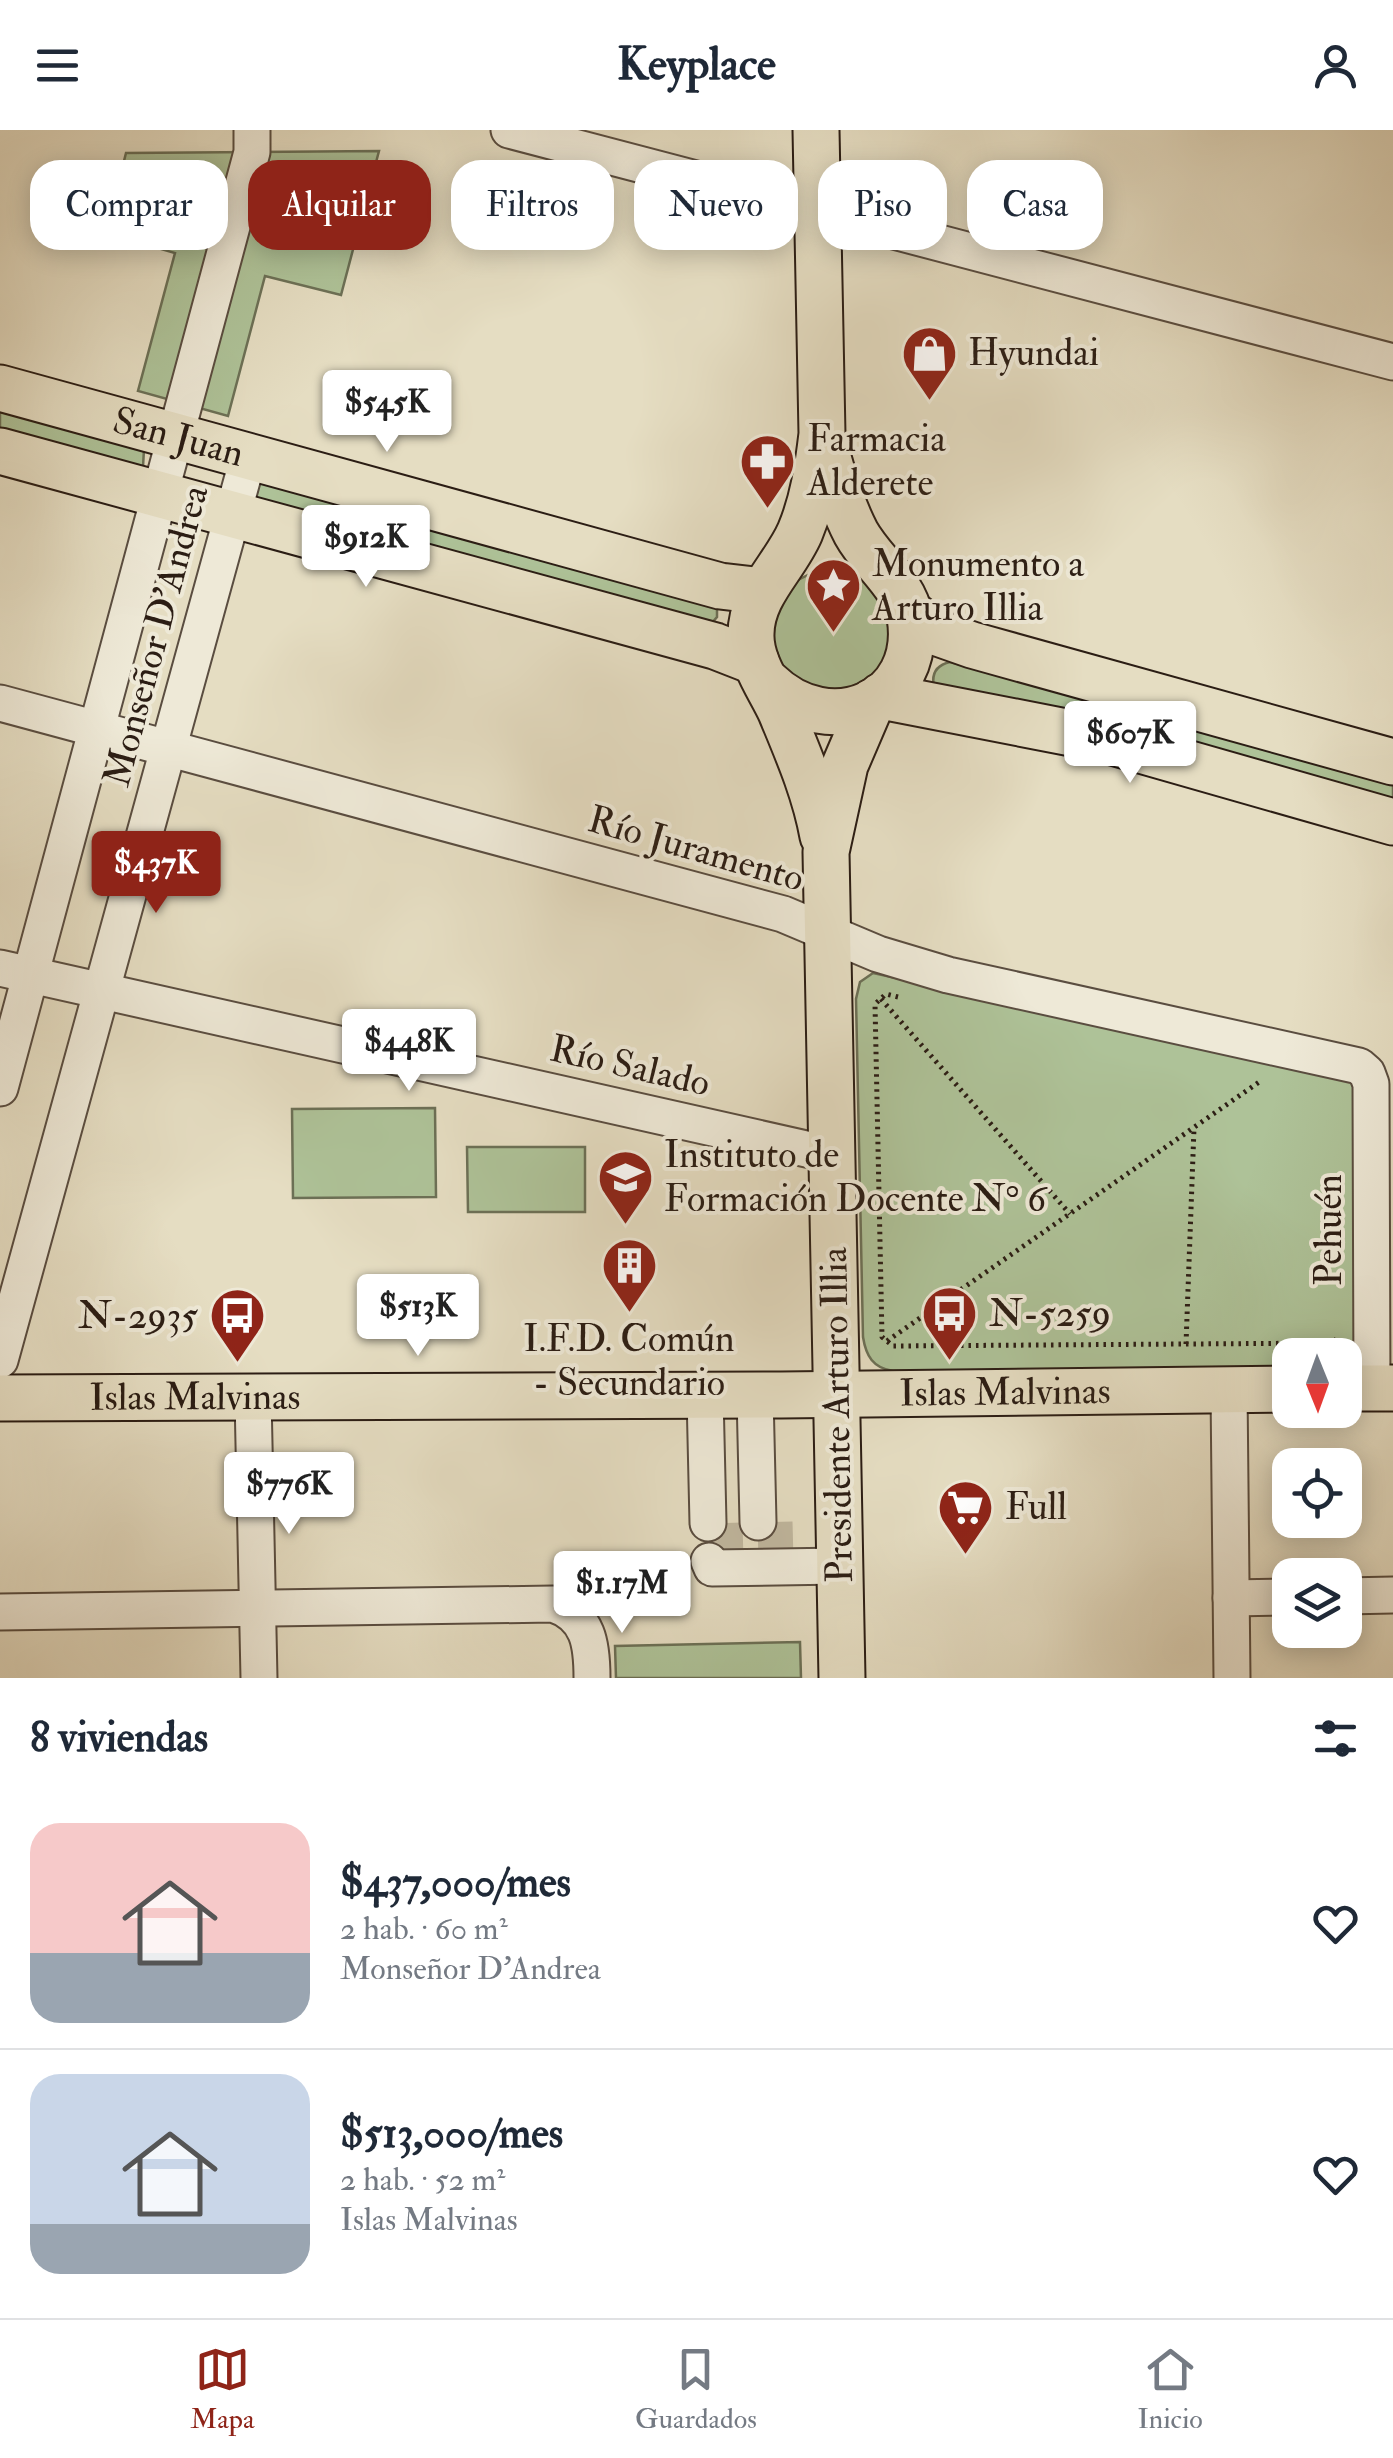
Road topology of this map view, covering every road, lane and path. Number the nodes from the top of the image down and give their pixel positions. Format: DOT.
graph roads {
  1 [pos="252,130"];
  2 [pos="509,130"];
  3 [pos="816,130"];
  4 [pos="818,211"];
  5 [pos="947,245"];
  6 [pos="819,250"];
  7 [pos="1393,362"];
  8 [pos="0,388"];
  9 [pos="822,434"];
  10 [pos="174,435"];
  11 [pos="0,451"];
  12 [pos="250,456"];
  13 [pos="158,494"];
  14 [pos="233,514"];
  15 [pos="885,573"];
  16 [pos="770,582"];
  17 [pos="909,612"];
  18 [pos="762,672"];
  19 [pos="877,699"];
  20 [pos="0,703"];
  21 [pos="96,729"];
  22 [pos="168,748"];
  23 [pos="1393,762"];
  24 [pos="1393,821"];
  25 [pos="826,852"];
  26 [pos="828,934"];
  27 [pos="15,972"];
  28 [pos="102,992"];
  29 [pos="905,998"];
  30 [pos="881,999"];
  31 [pos="1367,1073"];
  32 [pos="1243,1076"];
  33 [pos="0,1088"];
  34 [pos="1194,1128"];
  35 [pos="832,1155"];
  36 [pos="1070,1214"];
  37 [pos="1343,1332"];
  38 [pos="1337,1338"];
  39 [pos="887,1341"];
  40 [pos="1272,1343"];
  41 [pos="1186,1344"];
  42 [pos="0,1360"];
  43 [pos="1370,1388"];
  44 [pos="1272,1389"];
  45 [pos="1229,1390"];
  46 [pos="837,1394"];
  47 [pos="739,1395"];
  48 [pos="254,1397"];
  49 [pos="0,1398"];
  50 [pos="747,1563"];
  51 [pos="840,1566"];
  52 [pos="1393,1595"];
  53 [pos="1362,1596"];
  54 [pos="1272,1597"];
  55 [pos="1231,1598"];
  56 [pos="258,1608"];
  57 [pos="0,1612"];
  58 [pos="260,1678"];
  59 [pos="592,1678"];
  60 [pos="842,1678"];
  61 [pos="1232,1678"];
  1 -- 10 [label="street, Monseñor D'Andrea"];
  2 -- 4 [label="street"];
  3 -- 4 [label="main road, Presidente Arturo Illia"];
  5 -- 7 [label="street"];
  6 -- 9 [label="main road, Presidente Arturo Illia"];
  8 -- 10 [label="main road, San Juan"];
  9 -- 15 [label="main road, Presidente Arturo Illia"];
  9 -- 16 [label="main road, Presidente Arturo Illia"];
  10 -- 12 [label="main road, San Juan"];
  10 -- 13 [label="street, Monseñor D'Andrea"];
  11 -- 13 [label="main road, San Juan"];
  12 -- 14 [label="street, Monseñor D'Andrea"];
  12 -- 16 [label="main road, San Juan"];
  13 -- 14 [label="main road, San Juan"];
  13 -- 21 [label="street, Monseñor D'Andrea"];
  14 -- 18 [label="main road, San Juan"];
  14 -- 22 [label="street, Monseñor D'Andrea"];
  15 -- 16 [label="main road"];
  15 -- 17 [label="main road, Presidente Arturo Illia"];
  16 -- 18 [label="main road, Presidente Arturo Illia"];
  17 -- 19 [label="main road, Presidente Arturo Illia"];
  17 -- 23 [label="main road"];
  18 -- 19 [label="main road"];
  18 -- 25 [label="main road, Presidente Arturo Illia"];
  19 -- 24 [label="main road"];
  19 -- 25 [label="main road, Presidente Arturo Illia"];
  20 -- 21 [label="street, Río Juramento"];
  21 -- 22 [label="street, Río Juramento"];
  21 -- 27 [label="street, Monseñor D'Andrea"];
  22 -- 26 [label="street, Río Juramento"];
  22 -- 28 [label="street, Monseñor D'Andrea"];
  25 -- 26 [label="main road, Presidente Arturo Illia"];
  26 -- 31 [label="street, Río Juramento"];
  26 -- 35 [label="main road, Presidente Arturo Illia"];
  27 -- 28 [label="street, Río Salado"];
  27 -- 33 [label="street, Monseñor D'Andrea"];
  28 -- 35 [label="street, Río Salado"];
  28 -- 42 [label="street, Monseñor D'Andrea"];
  29 -- 30 [label="path"];
  30 -- 36 [label="path"];
  30 -- 39 [label="path"];
  31 -- 43 [label="street, Pehuén"];
  32 -- 34 [label="path"];
  34 -- 36 [label="path"];
  34 -- 41 [label="path"];
  35 -- 46 [label="main road, Presidente Arturo Illia"];
  36 -- 39 [label="path"];
  37 -- 38 [label="path"];
  39 -- 41 [label="path"];
  40 -- 41 [label="path"];
  44 -- 45 [label="main road, Islas Malvinas"];
  45 -- 46 [label="main road, Islas Malvinas"];
  45 -- 55 [label="street"];
  46 -- 47 [label="main road, Islas Malvinas"];
  46 -- 51 [label="main road, Presidente Arturo Illia"];
  47 -- 47 [label="street"];
  47 -- 48 [label="main road, Islas Malvinas"];
  48 -- 49 [label="main road, Islas Malvinas"];
  48 -- 56 [label="street"];
  50 -- 51 [label="street"];
  51 -- 60 [label="main road, Presidente Arturo Illia"];
  52 -- 53 [label="street"];
  54 -- 55 [label="street"];
  55 -- 61 [label="street"];
  56 -- 57 [label="street"];
  56 -- 58 [label="street"];
  56 -- 59 [label="street"];
}
